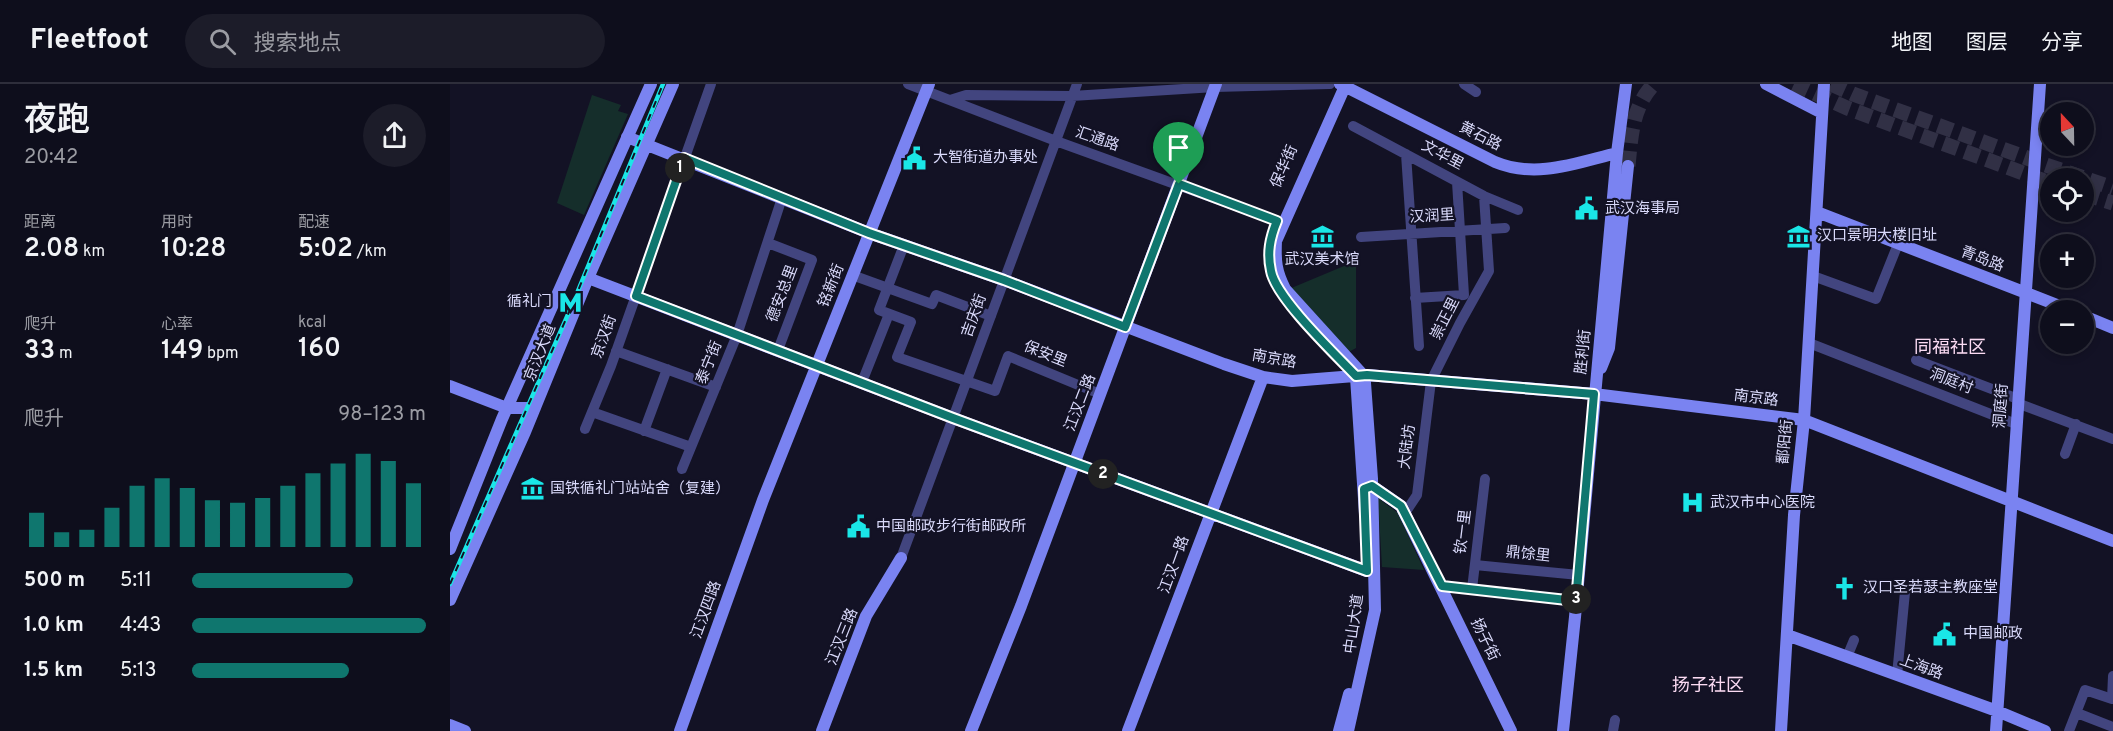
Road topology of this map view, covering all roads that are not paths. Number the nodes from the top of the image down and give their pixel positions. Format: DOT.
graph roads {
  1 [pos="651,84"];
  2 [pos="673,84"];
  3 [pos="711,84"];
  4 [pos="908,84"];
  5 [pos="1077,84"];
  6 [pos="1330,84"];
  7 [pos="1464,84"];
  8 [pos="1626,84"];
  9 [pos="1766,84"];
  10 [pos="1824,84"];
  11 [pos="2040,84"];
  12 [pos="1216,85"];
  13 [pos="1342,85"];
  14 [pos="927,87"];
  15 [pos="1124,88"];
  16 [pos="1476,92"];
  17 [pos="1072,96"];
  18 [pos="951,100"];
  19 [pos="1822,113"];
  20 [pos="1353,126"];
  21 [pos="627,137"];
  22 [pos="1056,141"];
  23 [pos="646,143"];
  24 [pos="1617,153"];
  25 [pos="1406,154"];
  26 [pos="684,158"];
  27 [pos="1628,166"];
  28 [pos="1456,182"];
  29 [pos="1179,184"];
  30 [pos="1484,196"];
  31 [pos="782,198"];
  32 [pos="1518,210"];
  33 [pos="1817,212"];
  34 [pos="1277,221"];
  35 [pos="1505,228"];
  36 [pos="1485,229"];
  37 [pos="1460,230"];
  38 [pos="869,233"];
  39 [pos="1411,233"];
  40 [pos="1361,237"];
  41 [pos="768,243"];
  42 [pos="1898,244"];
  43 [pos="904,245"];
  44 [pos="852,275"];
  45 [pos="1813,276"];
  46 [pos="588,278"];
  47 [pos="1004,280"];
  48 [pos="887,289"];
  49 [pos="2025,292"];
  50 [pos="636,296"];
  51 [pos="1415,298"];
  52 [pos="2045,300"];
  53 [pos="889,314"];
  54 [pos="991,316"];
  55 [pos="2094,320"];
  56 [pos="1125,327"];
  57 [pos="2113,328"];
  58 [pos="737,335"];
  59 [pos="1809,343"];
  60 [pos="1419,346"];
  61 [pos="778,350"];
  62 [pos="616,351"];
  63 [pos="1916,360"];
  64 [pos="817,364"];
  65 [pos="667,369"];
  66 [pos="1359,376"];
  67 [pos="1263,377"];
  68 [pos="1597,377"];
  69 [pos="1431,381"];
  70 [pos="862,382"];
  71 [pos="966,382"];
  72 [pos="450,386"];
  73 [pos="716,387"];
  74 [pos="1100,394"];
  75 [pos="1594,394"];
  76 [pos="2018,401"];
  77 [pos="507,408"];
  78 [pos="535,408"];
  79 [pos="592,412"];
  80 [pos="953,418"];
  81 [pos="1804,420"];
  82 [pos="2016,424"];
  83 [pos="2076,424"];
  84 [pos="585,429"];
  85 [pos="644,430"];
  86 [pos="2113,439"];
  87 [pos="692,447"];
  88 [pos="2065,454"];
  89 [pos="1074,464"];
  90 [pos="682,470"];
  91 [pos="1485,478"];
  92 [pos="1368,487"];
  93 [pos="2010,499"];
  94 [pos="763,500"];
  95 [pos="1405,513"];
  96 [pos="1210,514"];
  97 [pos="2113,541"];
  98 [pos="450,549"];
  99 [pos="901,558"];
  100 [pos="1475,565"];
  101 [pos="1367,571"];
  102 [pos="1578,575"];
  103 [pos="1442,586"];
  104 [pos="1472,590"];
  105 [pos="1905,592"];
  106 [pos="450,600"];
  107 [pos="1576,601"];
  108 [pos="1786,635"];
  109 [pos="1854,640"];
  110 [pos="1847,657"];
  111 [pos="1897,675"];
  112 [pos="2113,676"];
  113 [pos="1997,711"];
  114 [pos="2077,713"];
  115 [pos="450,725"];
  116 [pos="2113,727"];
  117 [pos="465,731"];
  118 [pos="680,731"];
  119 [pos="822,731"];
  120 [pos="971,731"];
  121 [pos="1128,731"];
  122 [pos="1339,731"];
  123 [pos="1348,731"];
  124 [pos="1511,731"];
  125 [pos="1563,731"];
  126 [pos="1781,731"];
  127 [pos="1996,731"];
  128 [pos="2045,731"];
  129 [pos="2069,731"];
  1 -- 21 [label="street, 京汉大道"];
  2 -- 23 [label="street, 京汉大道"];
  3 -- 26 [label="street, 京汉街"];
  4 -- 14 [label="street, 汇通路"];
  5 -- 17 [label="street, 吉庆街"];
  6 -- 12 [label="street"];
  7 -- 16 [label="street"];
  8 -- 24 [label="street, 胜利街"];
  9 -- 19 [label="street"];
  10 -- 19 [label="street, 鄱阳街"];
  11 -- 49 [label="street, 洞庭街"];
  12 -- 15 [label="street"];
  12 -- 29 [label="street, 江汉二路"];
  13 -- 24 [label="street, 黄石路"];
  13 -- 34 [label="street, 保华街"];
  13 -- 66 [label="street, 保华街"];
  14 -- 18 [label="street, 汇通路"];
  14 -- 38 [label="street, 铭新街"];
  15 -- 17 [label="street"];
  17 -- 18 [label="street"];
  17 -- 22 [label="street, 吉庆街"];
  18 -- 22 [label="street, 汇通路"];
  19 -- 33 [label="street, 鄱阳街"];
  20 -- 25 [label="street, 文华里"];
  21 -- 23 [label="street, 南京路"];
  21 -- 77 [label="street, 京汉大道"];
  22 -- 29 [label="street, 汇通路"];
  22 -- 47 [label="street, 吉庆街"];
  23 -- 26 [label="street, 南京路"];
  23 -- 46 [label="street, 京汉大道"];
  24 -- 68 [label="street, 胜利街"];
  25 -- 28 [label="street, 文华里"];
  25 -- 39 [label="street"];
  26 -- 31 [label="street, 南京路"];
  26 -- 50 [label="street, 京汉街"];
  27 -- 68 [label="street"];
  28 -- 30 [label="street, 文华里"];
  28 -- 37 [label="street"];
  29 -- 34 [label="street, 汇通路"];
  29 -- 56 [label="street, 江汉二路"];
  30 -- 32 [label="street, 文华里"];
  30 -- 36 [label="street"];
  31 -- 38 [label="street, 南京路"];
  31 -- 41 [label="street, 泰宁街"];
  33 -- 42 [label="street, 青岛路"];
  33 -- 45 [label="street, 鄱阳街"];
  34 -- 66 [label="street, 保华街"];
  35 -- 36 [label="street, 汉润里"];
  36 -- 37 [label="street, 汉润里"];
  36 -- 69 [label="street, 崇正里"];
  37 -- 39 [label="street, 汉润里"];
  37 -- 51 [label="street"];
  38 -- 43 [label="street, 南京路"];
  38 -- 44 [label="street, 铭新街"];
  39 -- 40 [label="street, 汉润里"];
  39 -- 51 [label="street"];
  41 -- 58 [label="street, 泰宁街"];
  41 -- 61 [label="street, 德安总里"];
  42 -- 45 [label="street"];
  42 -- 49 [label="street, 青岛路"];
  43 -- 47 [label="street, 南京路"];
  43 -- 48 [label="street"];
  44 -- 48 [label="street"];
  44 -- 64 [label="street, 铭新街"];
  45 -- 59 [label="street, 鄱阳街"];
  46 -- 50 [label="street"];
  46 -- 78 [label="street, 京汉大道"];
  47 -- 54 [label="street, 吉庆街"];
  47 -- 56 [label="street, 南京路"];
  48 -- 53 [label="street"];
  48 -- 54 [label="street"];
  49 -- 52 [label="street, 青岛路"];
  49 -- 76 [label="street, 洞庭街"];
  50 -- 58 [label="street"];
  50 -- 62 [label="street, 京汉街"];
  51 -- 60 [label="street"];
  53 -- 70 [label="street"];
  53 -- 71 [label="street"];
  54 -- 71 [label="street, 吉庆街"];
  55 -- 57 [label="street"];
  56 -- 67 [label="street, 南京路"];
  56 -- 74 [label="street, 江汉二路"];
  58 -- 61 [label="street"];
  58 -- 73 [label="street, 泰宁街"];
  59 -- 81 [label="street, 鄱阳街"];
  59 -- 82 [label="street, 洞庭村"];
  61 -- 64 [label="street"];
  62 -- 65 [label="street"];
  62 -- 79 [label="street, 京汉街"];
  63 -- 76 [label="street"];
  64 -- 70 [label="street"];
  64 -- 94 [label="street, 铭新街"];
  65 -- 73 [label="street"];
  65 -- 85 [label="street"];
  66 -- 67 [label="street, 南京路"];
  66 -- 69 [label="street, 南京路"];
  66 -- 92 [label="street, 中山大道"];
  67 -- 96 [label="street, 江汉一路"];
  68 -- 75 [label="street, 胜利街"];
  69 -- 75 [label="street, 南京路"];
  69 -- 95 [label="street, 大陆坊"];
  70 -- 80 [label="street"];
  71 -- 74 [label="street, 保安里"];
  71 -- 80 [label="street, 吉庆街"];
  72 -- 77 [label="street"];
  73 -- 87 [label="street, 泰宁街"];
  74 -- 89 [label="street, 江汉二路"];
  75 -- 81 [label="street, 南京路"];
  75 -- 102 [label="street, 胜利街"];
  76 -- 82 [label="street, 洞庭街"];
  76 -- 83 [label="street"];
  77 -- 78 [label="street"];
  77 -- 98 [label="street, 京汉大道"];
  78 -- 106 [label="street, 京汉大道"];
  79 -- 84 [label="street, 京汉街"];
  79 -- 85 [label="street"];
  80 -- 89 [label="street"];
  80 -- 99 [label="street, 吉庆街"];
  81 -- 93 [label="street, 南京路"];
  81 -- 108 [label="street, 鄱阳街"];
  82 -- 93 [label="street, 洞庭街"];
  83 -- 86 [label="street"];
  83 -- 88 [label="street"];
  85 -- 87 [label="street"];
  87 -- 90 [label="street, 泰宁街"];
  89 -- 96 [label="street"];
  89 -- 120 [label="street, 江汉二路"];
  91 -- 100 [label="street, 钦一里"];
  92 -- 95 [label="street, 扬子街"];
  92 -- 101 [label="street, 中山大道"];
  92 -- 123 [label="street, 中山大道"];
  93 -- 97 [label="street, 南京路"];
  93 -- 113 [label="street, 洞庭街"];
  94 -- 118 [label="street, 江汉四路"];
  95 -- 103 [label="street, 扬子街"];
  96 -- 101 [label="street"];
  96 -- 121 [label="street, 江汉一路"];
  99 -- 119 [label="street, 江汉三路"];
  100 -- 102 [label="street, 鼎馀里"];
  100 -- 104 [label="street, 钦一里"];
  101 -- 122 [label="street, 中山大道"];
  102 -- 107 [label="street, 胜利街"];
  103 -- 104 [label="street"];
  103 -- 124 [label="street, 扬子街"];
  104 -- 107 [label="street"];
  105 -- 111 [label="street"];
  107 -- 125 [label="street, 胜利街"];
  108 -- 110 [label="street, 上海路"];
  108 -- 126 [label="street, 鄱阳街"];
  109 -- 110 [label="street"];
  110 -- 111 [label="street, 上海路"];
  111 -- 113 [label="street, 上海路"];
  112 -- 114 [label="street"];
  113 -- 127 [label="street, 洞庭街"];
  113 -- 128 [label="street, 上海路"];
  114 -- 116 [label="street"];
  114 -- 129 [label="street"];
  115 -- 117 [label="street"];
}
